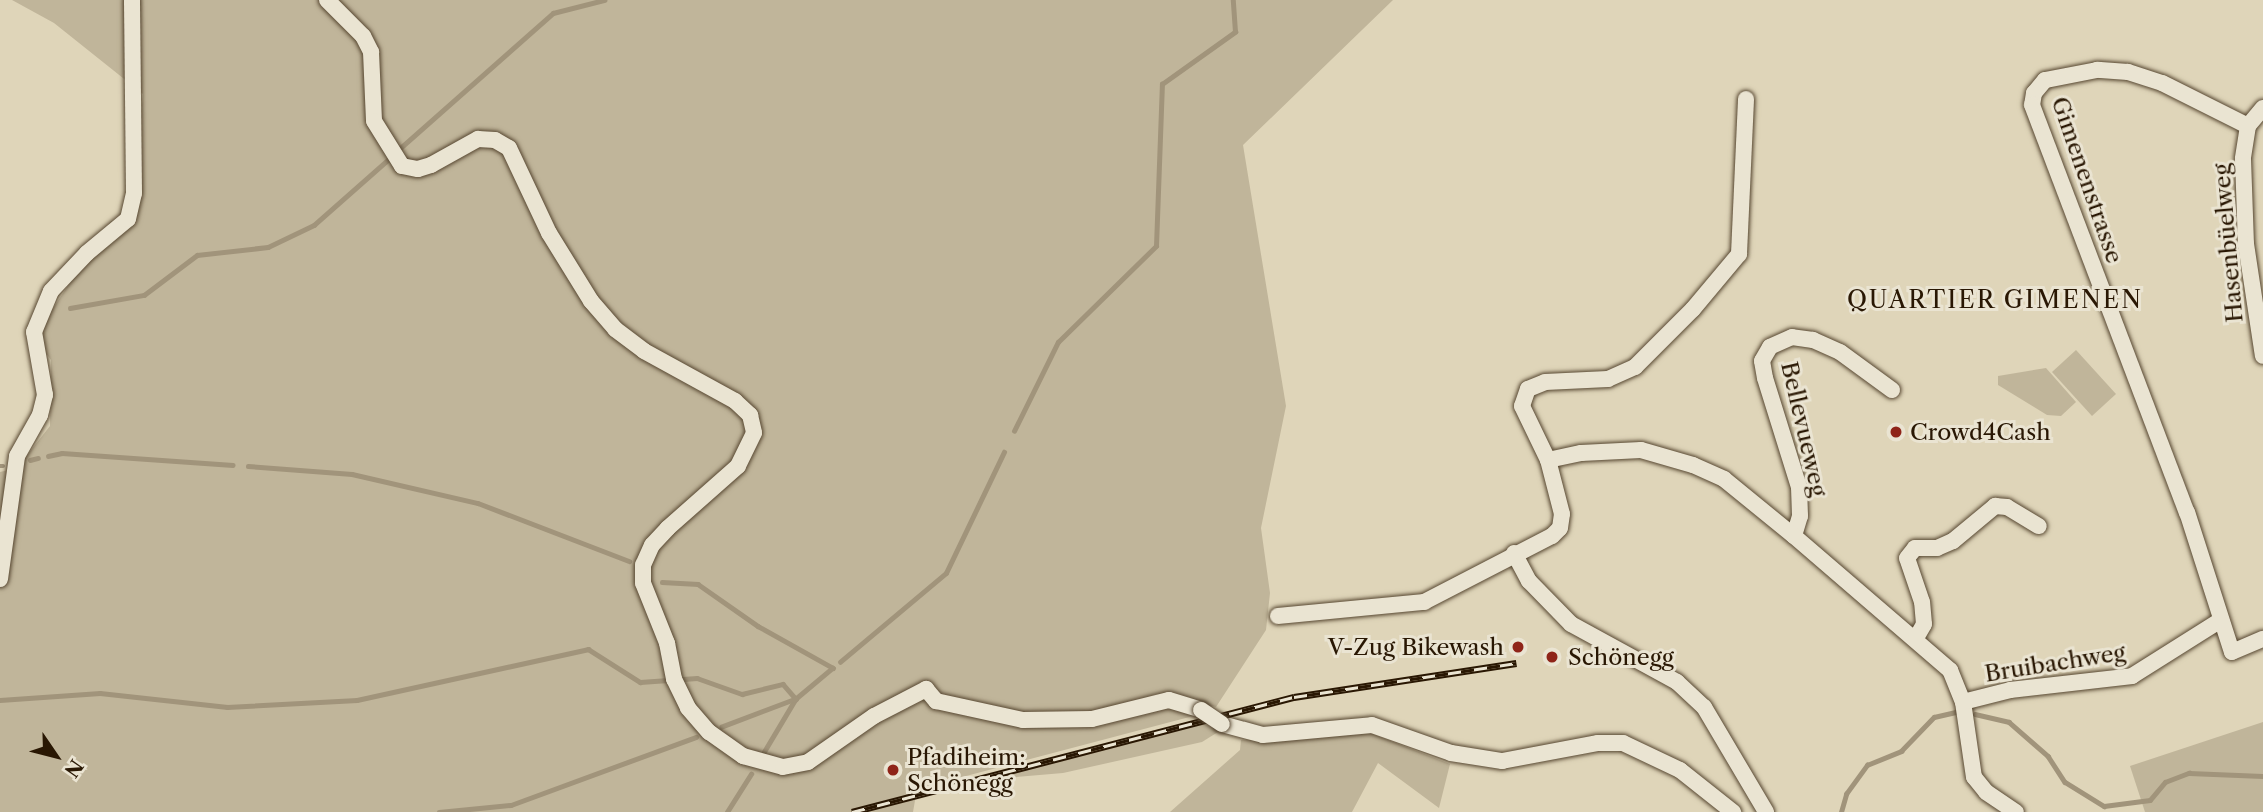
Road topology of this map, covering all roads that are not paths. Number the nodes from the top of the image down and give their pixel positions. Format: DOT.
graph roads {
  1 [pos="132,0"];
  2 [pos="327,0"];
  3 [pos="1746,99"];
  4 [pos="2263,108"];
  5 [pos="2248,126"];
  6 [pos="2263,356"];
  7 [pos="1892,390"];
  8 [pos="1548,460"];
  9 [pos="2039,526"];
  10 [pos="1794,536"];
  11 [pos="1514,553"];
  12 [pos="0,579"];
  13 [pos="1278,615"];
  14 [pos="2221,620"];
  15 [pos="1916,638"];
  16 [pos="2263,639"];
  17 [pos="1963,702"];
  18 [pos="1733,812"];
  19 [pos="1766,812"];
  20 [pos="2016,812"];
  1 -- 12 [label="street"];
  2 -- 18 [label="street, bridge"];
  3 -- 8 [label="street"];
  4 -- 5 [label="street"];
  5 -- 6 [label="street, Hasenbüelweg"];
  5 -- 14 [label="street, Gimenenstrasse"];
  7 -- 10 [label="street, Bellevueweg"];
  8 -- 10 [label="street"];
  8 -- 11 [label="street"];
  9 -- 15 [label="street"];
  10 -- 15 [label="street"];
  11 -- 13 [label="street"];
  11 -- 19 [label="street"];
  14 -- 16 [label="street"];
  14 -- 17 [label="street, Bruibachweg"];
  15 -- 17 [label="street"];
  17 -- 20 [label="street"];
}
